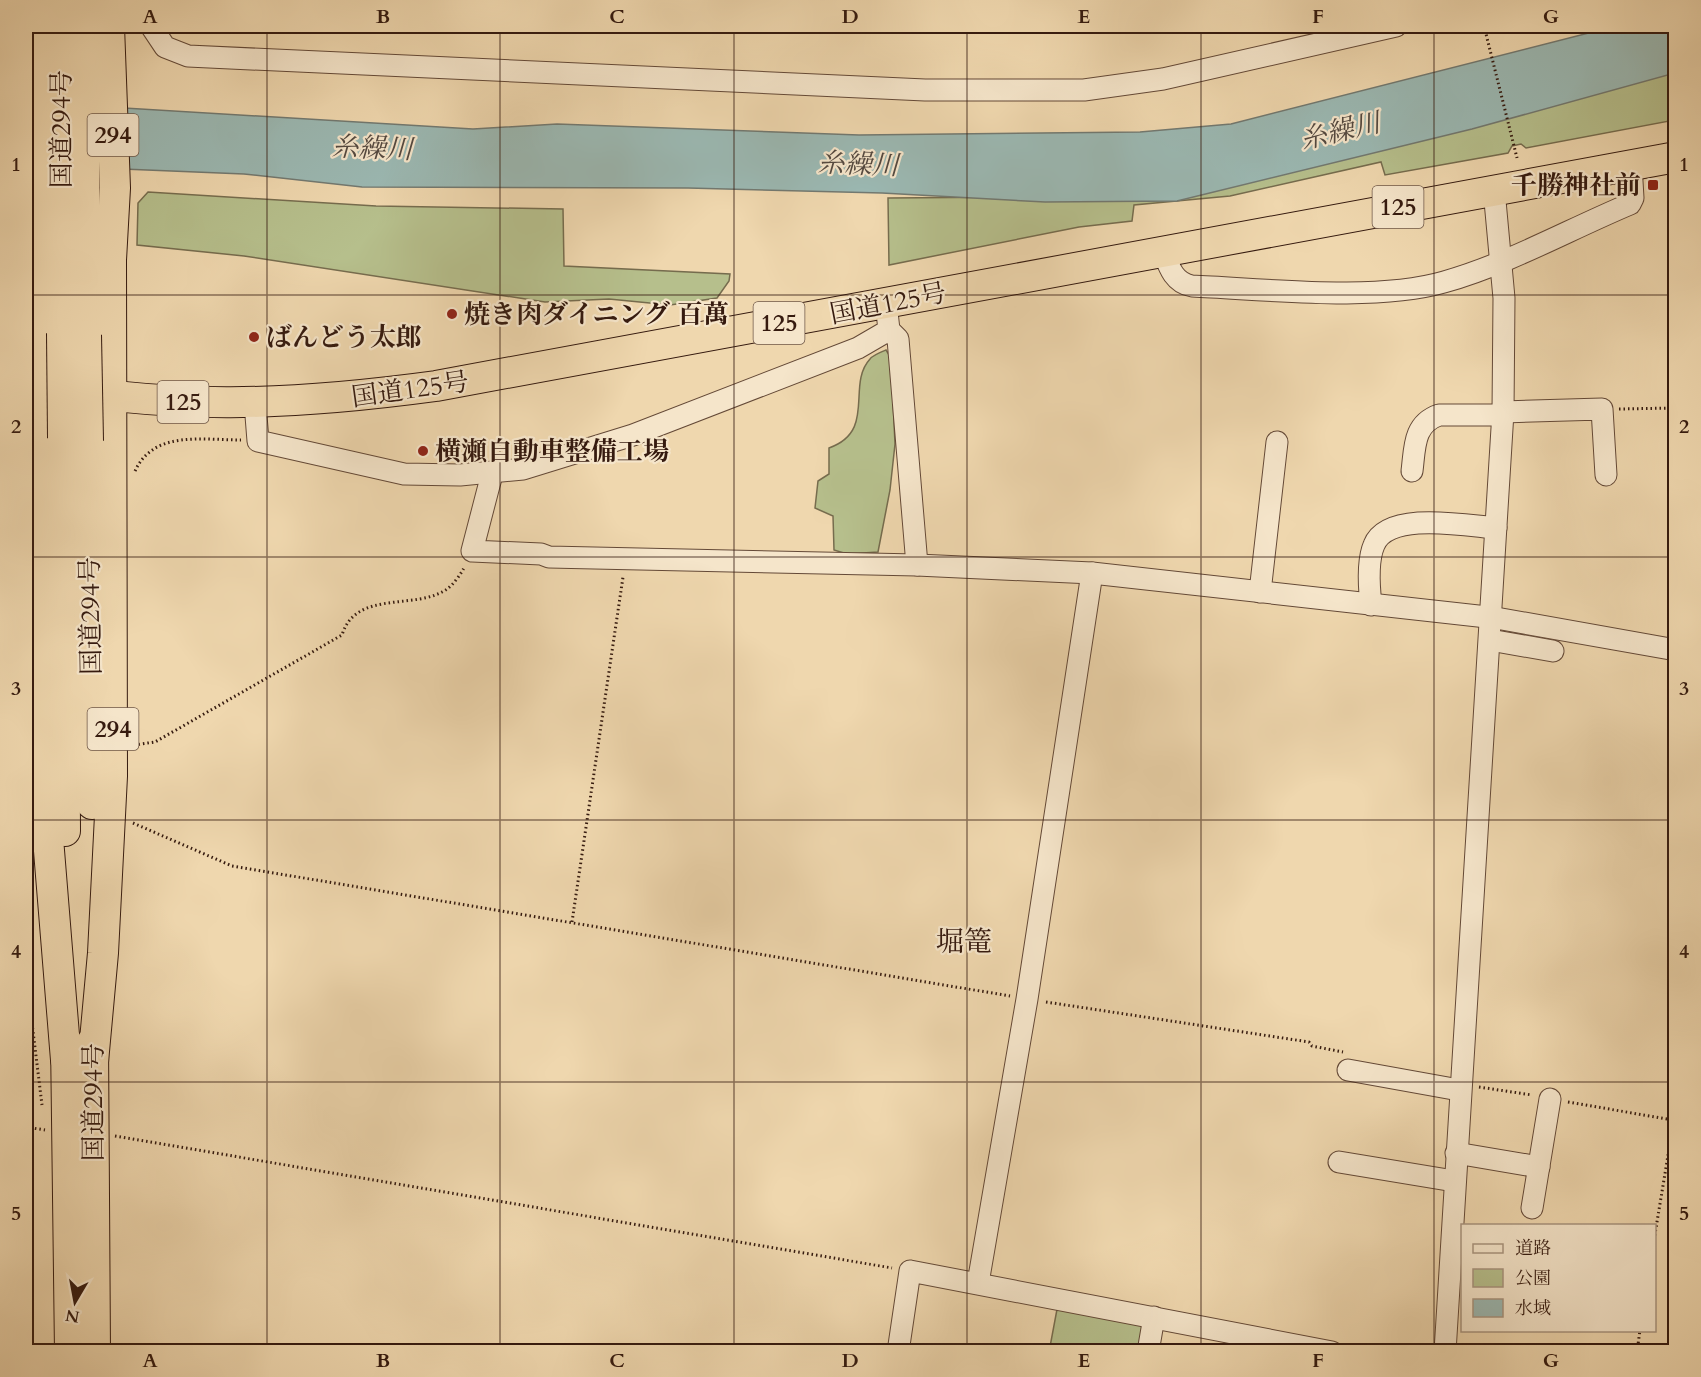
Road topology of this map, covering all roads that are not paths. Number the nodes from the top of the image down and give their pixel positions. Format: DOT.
graph roads {
  1 [pos="37,26"];
  2 [pos="61,26"];
  3 [pos="83,26"];
  4 [pos="109,26"];
  5 [pos="152,26"];
  6 [pos="1396,26"];
  7 [pos="73,83"];
  8 [pos="1676,157"];
  9 [pos="1631,165"];
  10 [pos="60,188"];
  11 [pos="1494,190"];
  12 [pos="1163,251"];
  13 [pos="1502,261"];
  14 [pos="887,317"];
  15 [pos="31,382"];
  16 [pos="111,396"];
  17 [pos="255,403"];
  18 [pos="1503,413"];
  19 [pos="1277,442"];
  20 [pos="1412,471"];
  21 [pos="492,474"];
  22 [pos="1606,475"];
  23 [pos="1496,528"];
  24 [pos="917,565"];
  25 [pos="1092,573"];
  26 [pos="1260,592"];
  27 [pos="1371,605"];
  28 [pos="1491,619"];
  29 [pos="1490,640"];
  30 [pos="1676,650"];
  31 [pos="1553,651"];
  32 [pos="80,1061"];
  33 [pos="1347,1062"];
  34 [pos="1459,1090"];
  35 [pos="1550,1099"];
  36 [pos="1456,1153"];
  37 [pos="1339,1162"];
  38 [pos="1539,1167"];
  39 [pos="1454,1182"];
  40 [pos="1532,1209"];
  41 [pos="978,1283"];
  42 [pos="1154,1317"];
  43 [pos="70,1352"];
  44 [pos="95,1352"];
  45 [pos="897,1352"];
  46 [pos="1148,1352"];
  47 [pos="1332,1352"];
  48 [pos="1445,1352"];
  1 -- 7 [label="highway, 294"];
  2 -- 7 [label="highway, 国道294号 / 294"];
  3 -- 7 [label="highway, 国道294号 / 294"];
  4 -- 7 [label="highway, 294"];
  5 -- 6 [label="street"];
  7 -- 10 [label="highway, 国道294号 / 294"];
  7 -- 16 [label="highway, 294"];
  8 -- 9 [label="highway, 国道125号 / 125"];
  9 -- 11 [label="highway, 国道125号 / 125"];
  9 -- 13 [label="street"];
  10 -- 15 [label="highway, 294"];
  10 -- 32 [label="highway, 国道294号 / 294, bridge"];
  11 -- 12 [label="highway, 国道125号 / 125"];
  11 -- 13 [label="street"];
  12 -- 13 [label="street"];
  12 -- 14 [label="highway, 国道125号 / 125"];
  13 -- 18 [label="street"];
  14 -- 17 [label="highway, 国道125号 / 125"];
  14 -- 21 [label="street"];
  14 -- 24 [label="street"];
  15 -- 16 [label="highway, 国道125号 / 125"];
  15 -- 32 [label="highway, 294"];
  16 -- 17 [label="highway, 国道125号 / 125"];
  16 -- 32 [label="highway, 294"];
  17 -- 21 [label="street"];
  18 -- 20 [label="street"];
  18 -- 22 [label="street"];
  18 -- 23 [label="street"];
  19 -- 26 [label="street"];
  21 -- 24 [label="street"];
  23 -- 27 [label="street"];
  23 -- 28 [label="street"];
  24 -- 25 [label="street"];
  25 -- 26 [label="street"];
  25 -- 41 [label="street"];
  26 -- 27 [label="street"];
  27 -- 28 [label="street"];
  28 -- 29 [label="street"];
  28 -- 30 [label="street"];
  29 -- 31 [label="street"];
  29 -- 34 [label="street"];
  32 -- 43 [label="highway, 294"];
  32 -- 44 [label="highway, 国道294号 / 294"];
  33 -- 34 [label="street"];
  34 -- 36 [label="street"];
  35 -- 38 [label="street"];
  36 -- 38 [label="street"];
  36 -- 39 [label="street"];
  37 -- 39 [label="street"];
  38 -- 40 [label="street"];
  39 -- 48 [label="street"];
  41 -- 42 [label="street"];
  41 -- 45 [label="street"];
  42 -- 46 [label="street"];
  42 -- 47 [label="street"];
}
